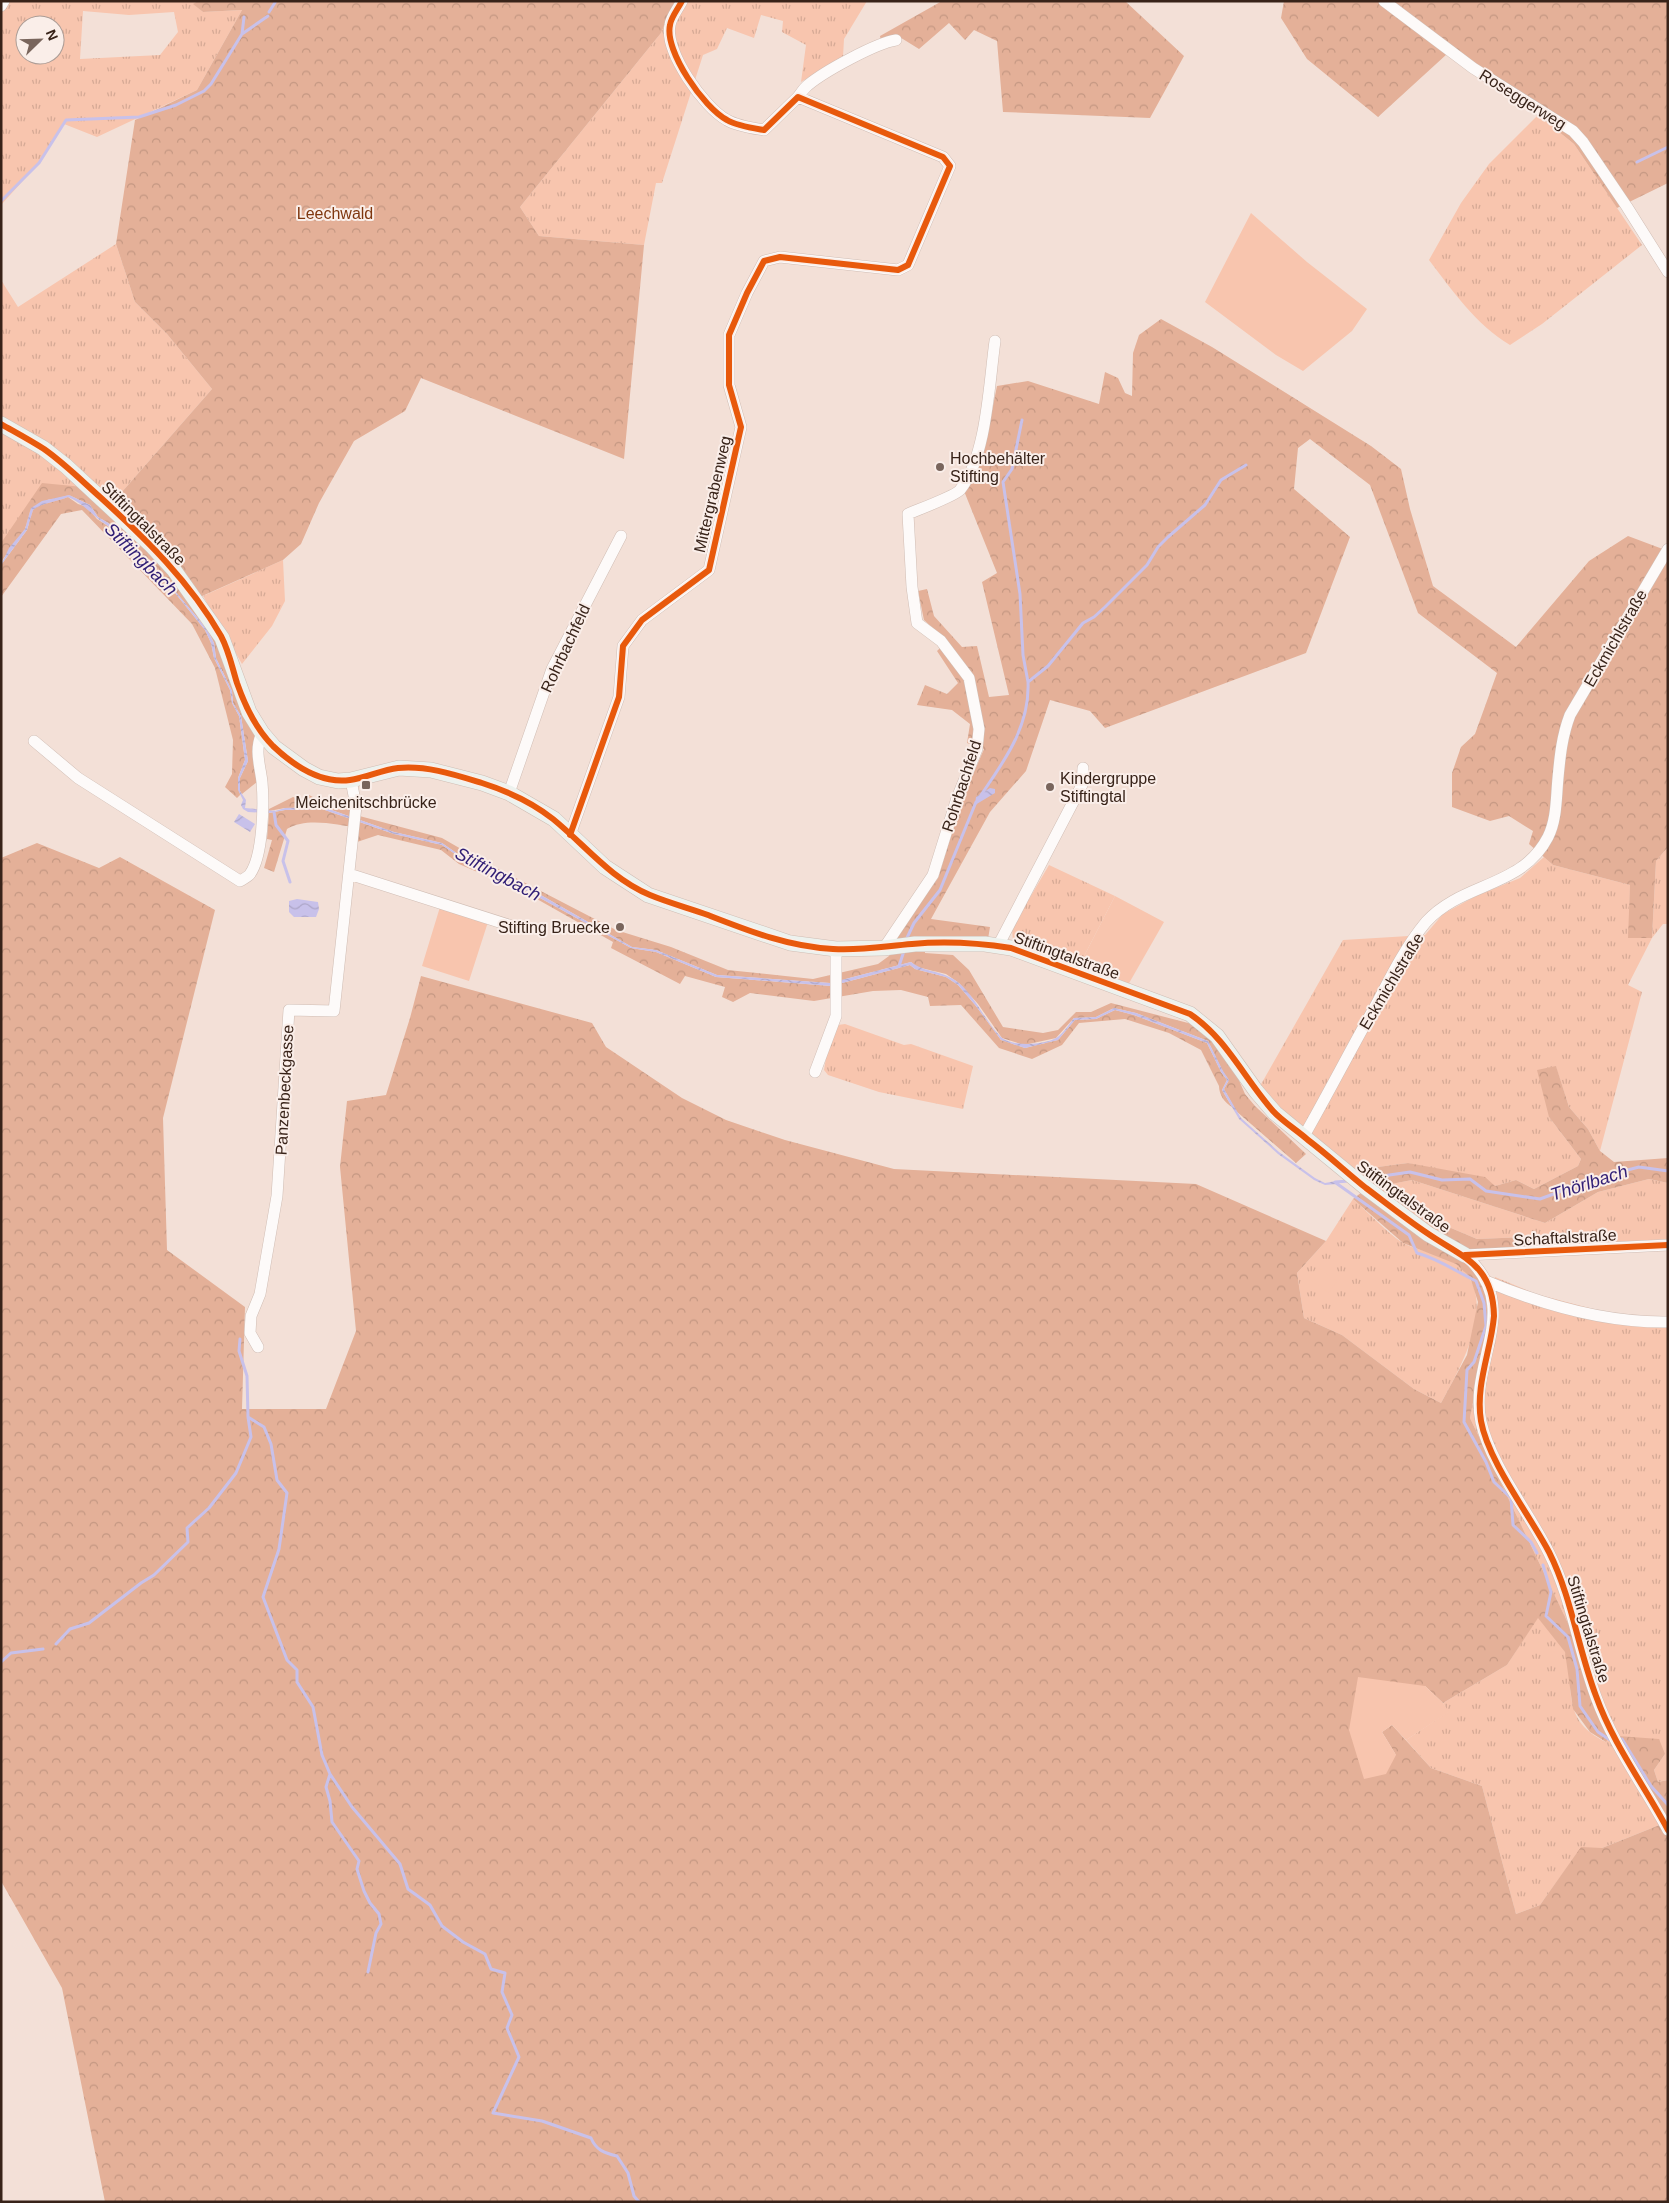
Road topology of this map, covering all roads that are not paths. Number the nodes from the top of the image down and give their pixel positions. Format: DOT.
graph roads {
  1 [pos="4,1"];
  2 [pos="682,1"];
  3 [pos="1384,1"];
  4 [pos="1,6"];
  5 [pos="896,40"];
  6 [pos="798,97"];
  7 [pos="1668,272"];
  8 [pos="995,341"];
  9 [pos="1,424"];
  10 [pos="621,536"];
  11 [pos="1668,549"];
  12 [pos="262,733"];
  13 [pos="34,741"];
  14 [pos="1083,768"];
  15 [pos="351,780"];
  16 [pos="509,793"];
  17 [pos="570,835"];
  18 [pos="349,874"];
  19 [pos="516,927"];
  20 [pos="998,946"];
  21 [pos="884,948"];
  22 [pos="836,949"];
  23 [pos="815,1072"];
  24 [pos="1304,1136"];
  25 [pos="1668,1245"];
  26 [pos="1465,1255"];
  27 [pos="1486,1281"];
  28 [pos="1668,1322"];
  29 [pos="258,1347"];
  30 [pos="1668,1830"];
  1 -- 4 [label="street"];
  2 -- 6 [label="street"];
  3 -- 7 [label="street, Roseggerweg"];
  5 -- 6 [label="street"];
  6 -- 17 [label="street, Mittergrabenweg"];
  8 -- 21 [label="street, Rohrbachfeld"];
  9 -- 12 [label="street, Stiftingtalstraße"];
  10 -- 16 [label="street, Rohrbachfeld"];
  11 -- 24 [label="street, Eckmichlstraße"];
  12 -- 13 [label="street"];
  12 -- 15 [label="street, Stiftingtalstraße"];
  14 -- 20 [label="street, Stiftingtalstraße"];
  15 -- 16 [label="street, Stiftingtalstraße"];
  15 -- 18 [label="street, Panzenbeckgasse"];
  16 -- 17 [label="street, Stiftingtalstraße"];
  17 -- 22 [label="street, Stiftingtalstraße"];
  18 -- 19 [label="street"];
  18 -- 29 [label="street, Panzenbeckgasse"];
  20 -- 21 [label="street, Stiftingtalstraße"];
  20 -- 24 [label="street, Stiftingtalstraße"];
  21 -- 22 [label="street, Stiftingtalstraße"];
  22 -- 23 [label="street"];
  24 -- 26 [label="street, Stiftingtalstraße"];
  25 -- 26 [label="street, Schaftalstraße"];
  26 -- 27 [label="street, Stiftingtalstraße"];
  27 -- 28 [label="street"];
  27 -- 30 [label="street, Stiftingtalstraße"];
}
